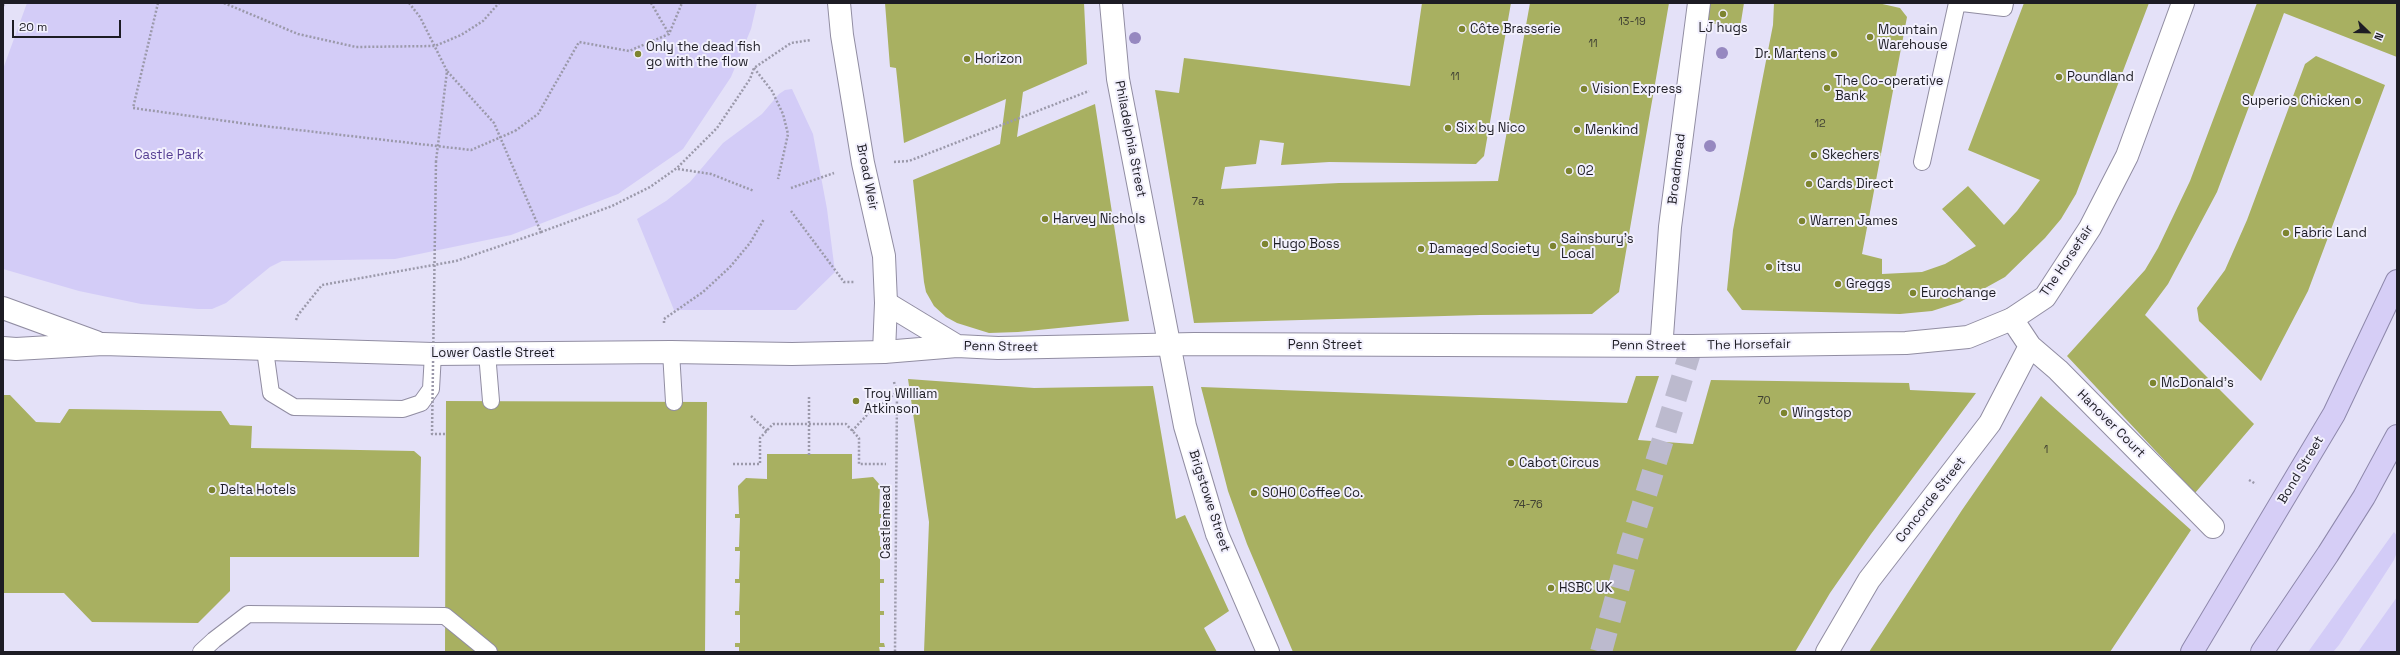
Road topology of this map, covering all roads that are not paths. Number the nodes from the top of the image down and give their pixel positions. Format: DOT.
graph roads {
  1 [pos="839,3"];
  2 [pos="1111,3"];
  3 [pos="1699,3"];
  4 [pos="1957,3"];
  5 [pos="1962,3"];
  6 [pos="2005,3"];
  7 [pos="2184,3"];
  8 [pos="1922,162"];
  9 [pos="2397,281"];
  10 [pos="886,303"];
  11 [pos="3,308"];
  12 [pos="2012,319"];
  13 [pos="1662,336"];
  14 [pos="103,344"];
  15 [pos="1169,345"];
  16 [pos="957,346"];
  17 [pos="1692,346"];
  18 [pos="2030,346"];
  19 [pos="3,348"];
  20 [pos="266,350"];
  21 [pos="671,352"];
  22 [pos="884,352"];
  23 [pos="487,353"];
  24 [pos="433,354"];
  25 [pos="491,401"];
  26 [pos="674,402"];
  27 [pos="2397,436"];
  28 [pos="2213,527"];
  29 [pos="201,652"];
  30 [pos="489,652"];
  31 [pos="1268,652"];
  32 [pos="1827,652"];
  33 [pos="2192,652"];
  34 [pos="2262,652"];
  1 -- 10 [label="street, Broad Weir"];
  2 -- 15 [label="street, Philadelphia Street"];
  3 -- 13 [label="street, Broadmead"];
  4 -- 8 [label="lane"];
  5 -- 6 [label="lane"];
  7 -- 12 [label="street, The Horsefair"];
  9 -- 33 [label="highway, Bond Street"];
  10 -- 16 [label="street, Penn Street"];
  10 -- 22 [label="street, Broad Weir"];
  11 -- 14 [label="street, Lower Castle Street"];
  12 -- 17 [label="street, The Horsefair"];
  12 -- 18 [label="street, Hanover Court"];
  14 -- 19 [label="street, Lower Castle Street"];
  14 -- 20 [label="street, Lower Castle Street"];
  15 -- 16 [label="street, Penn Street"];
  15 -- 17 [label="street, Penn Street"];
  15 -- 31 [label="street, Brigstowe Street"];
  16 -- 22 [label="street, Penn Street"];
  18 -- 28 [label="street, Hanover Court"];
  18 -- 32 [label="street, Concorde Street"];
  20 -- 24 [label="street, Lower Castle Street"];
  20 -- 24 [label="lane"];
  21 -- 22 [label="street, Lower Castle Street"];
  21 -- 23 [label="street, Lower Castle Street"];
  21 -- 26 [label="lane"];
  23 -- 24 [label="street, Lower Castle Street"];
  23 -- 25 [label="lane"];
  27 -- 34 [label="highway"];
  29 -- 30 [label="lane"];
}
